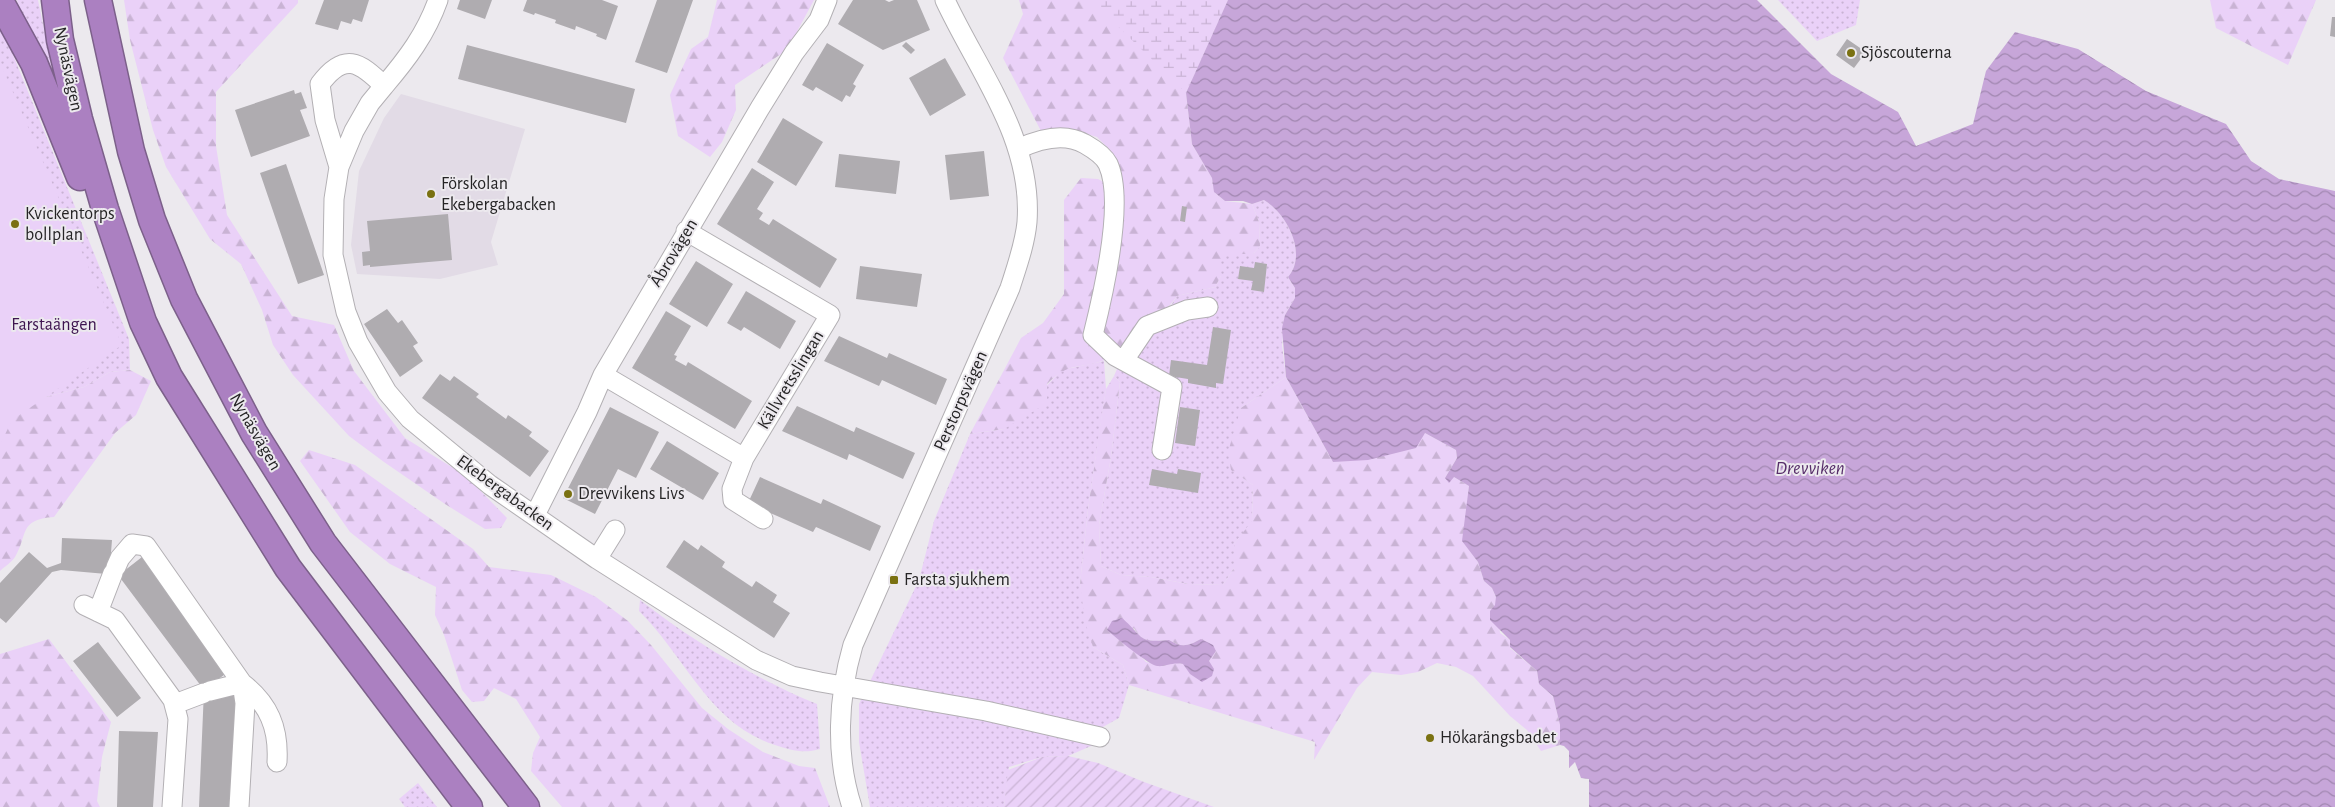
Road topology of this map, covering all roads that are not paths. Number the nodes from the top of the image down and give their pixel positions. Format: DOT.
graph roads {
  1 [pos="55,0"];
  2 [pos="98,0"];
  3 [pos="438,0"];
  4 [pos="827,0"];
  5 [pos="945,0"];
  6 [pos="3,3"];
  7 [pos="384,86"];
  8 [pos="1018,149"];
  9 [pos="339,167"];
  10 [pos="686,231"];
  11 [pos="1208,307"];
  12 [pos="143,322"];
  13 [pos="1124,360"];
  14 [pos="603,375"];
  15 [pos="1162,450"];
  16 [pos="744,458"];
  17 [pos="536,515"];
  18 [pos="763,519"];
  19 [pos="615,530"];
  20 [pos="597,559"];
  21 [pos="242,683"];
  22 [pos="844,687"];
  23 [pos="175,704"];
  24 [pos="1100,737"];
  25 [pos="277,762"];
  26 [pos="172,807"];
  27 [pos="239,807"];
  28 [pos="469,807"];
  29 [pos="526,807"];
  30 [pos="852,807"];
  1 -- 12 [label="highway, Nynäsvägen"];
  2 -- 29 [label="highway, Nynäsvägen"];
  3 -- 7 [label="street, Ekebergabacken"];
  4 -- 10 [label="street, Åbrovägen"];
  5 -- 8 [label="street, Perstorpsvägen"];
  6 -- 12 [label="highway"];
  7 -- 9 [label="street, Ekebergabacken"];
  7 -- 9 [label="street, Ekebergabacken"];
  8 -- 13 [label="street"];
  8 -- 22 [label="street, Perstorpsvägen"];
  9 -- 17 [label="street, Ekebergabacken"];
  10 -- 14 [label="street, Åbrovägen"];
  10 -- 16 [label="street, Källvretsslingan"];
  11 -- 13 [label="street"];
  12 -- 28 [label="highway, Nynäsvägen"];
  13 -- 15 [label="street"];
  14 -- 16 [label="street"];
  14 -- 17 [label="street, Åbrovägen"];
  16 -- 18 [label="street, Källvretsslingan"];
  17 -- 20 [label="street, Ekebergabacken"];
  19 -- 20 [label="street"];
  20 -- 22 [label="street, Ekebergabacken"];
  21 -- 23 [label="street"];
  21 -- 23 [label="street"];
  21 -- 25 [label="street"];
  21 -- 27 [label="street"];
  22 -- 24 [label="street, Ekebergabacken"];
  22 -- 30 [label="street, Perstorpsvägen"];
  23 -- 26 [label="street"];
}
